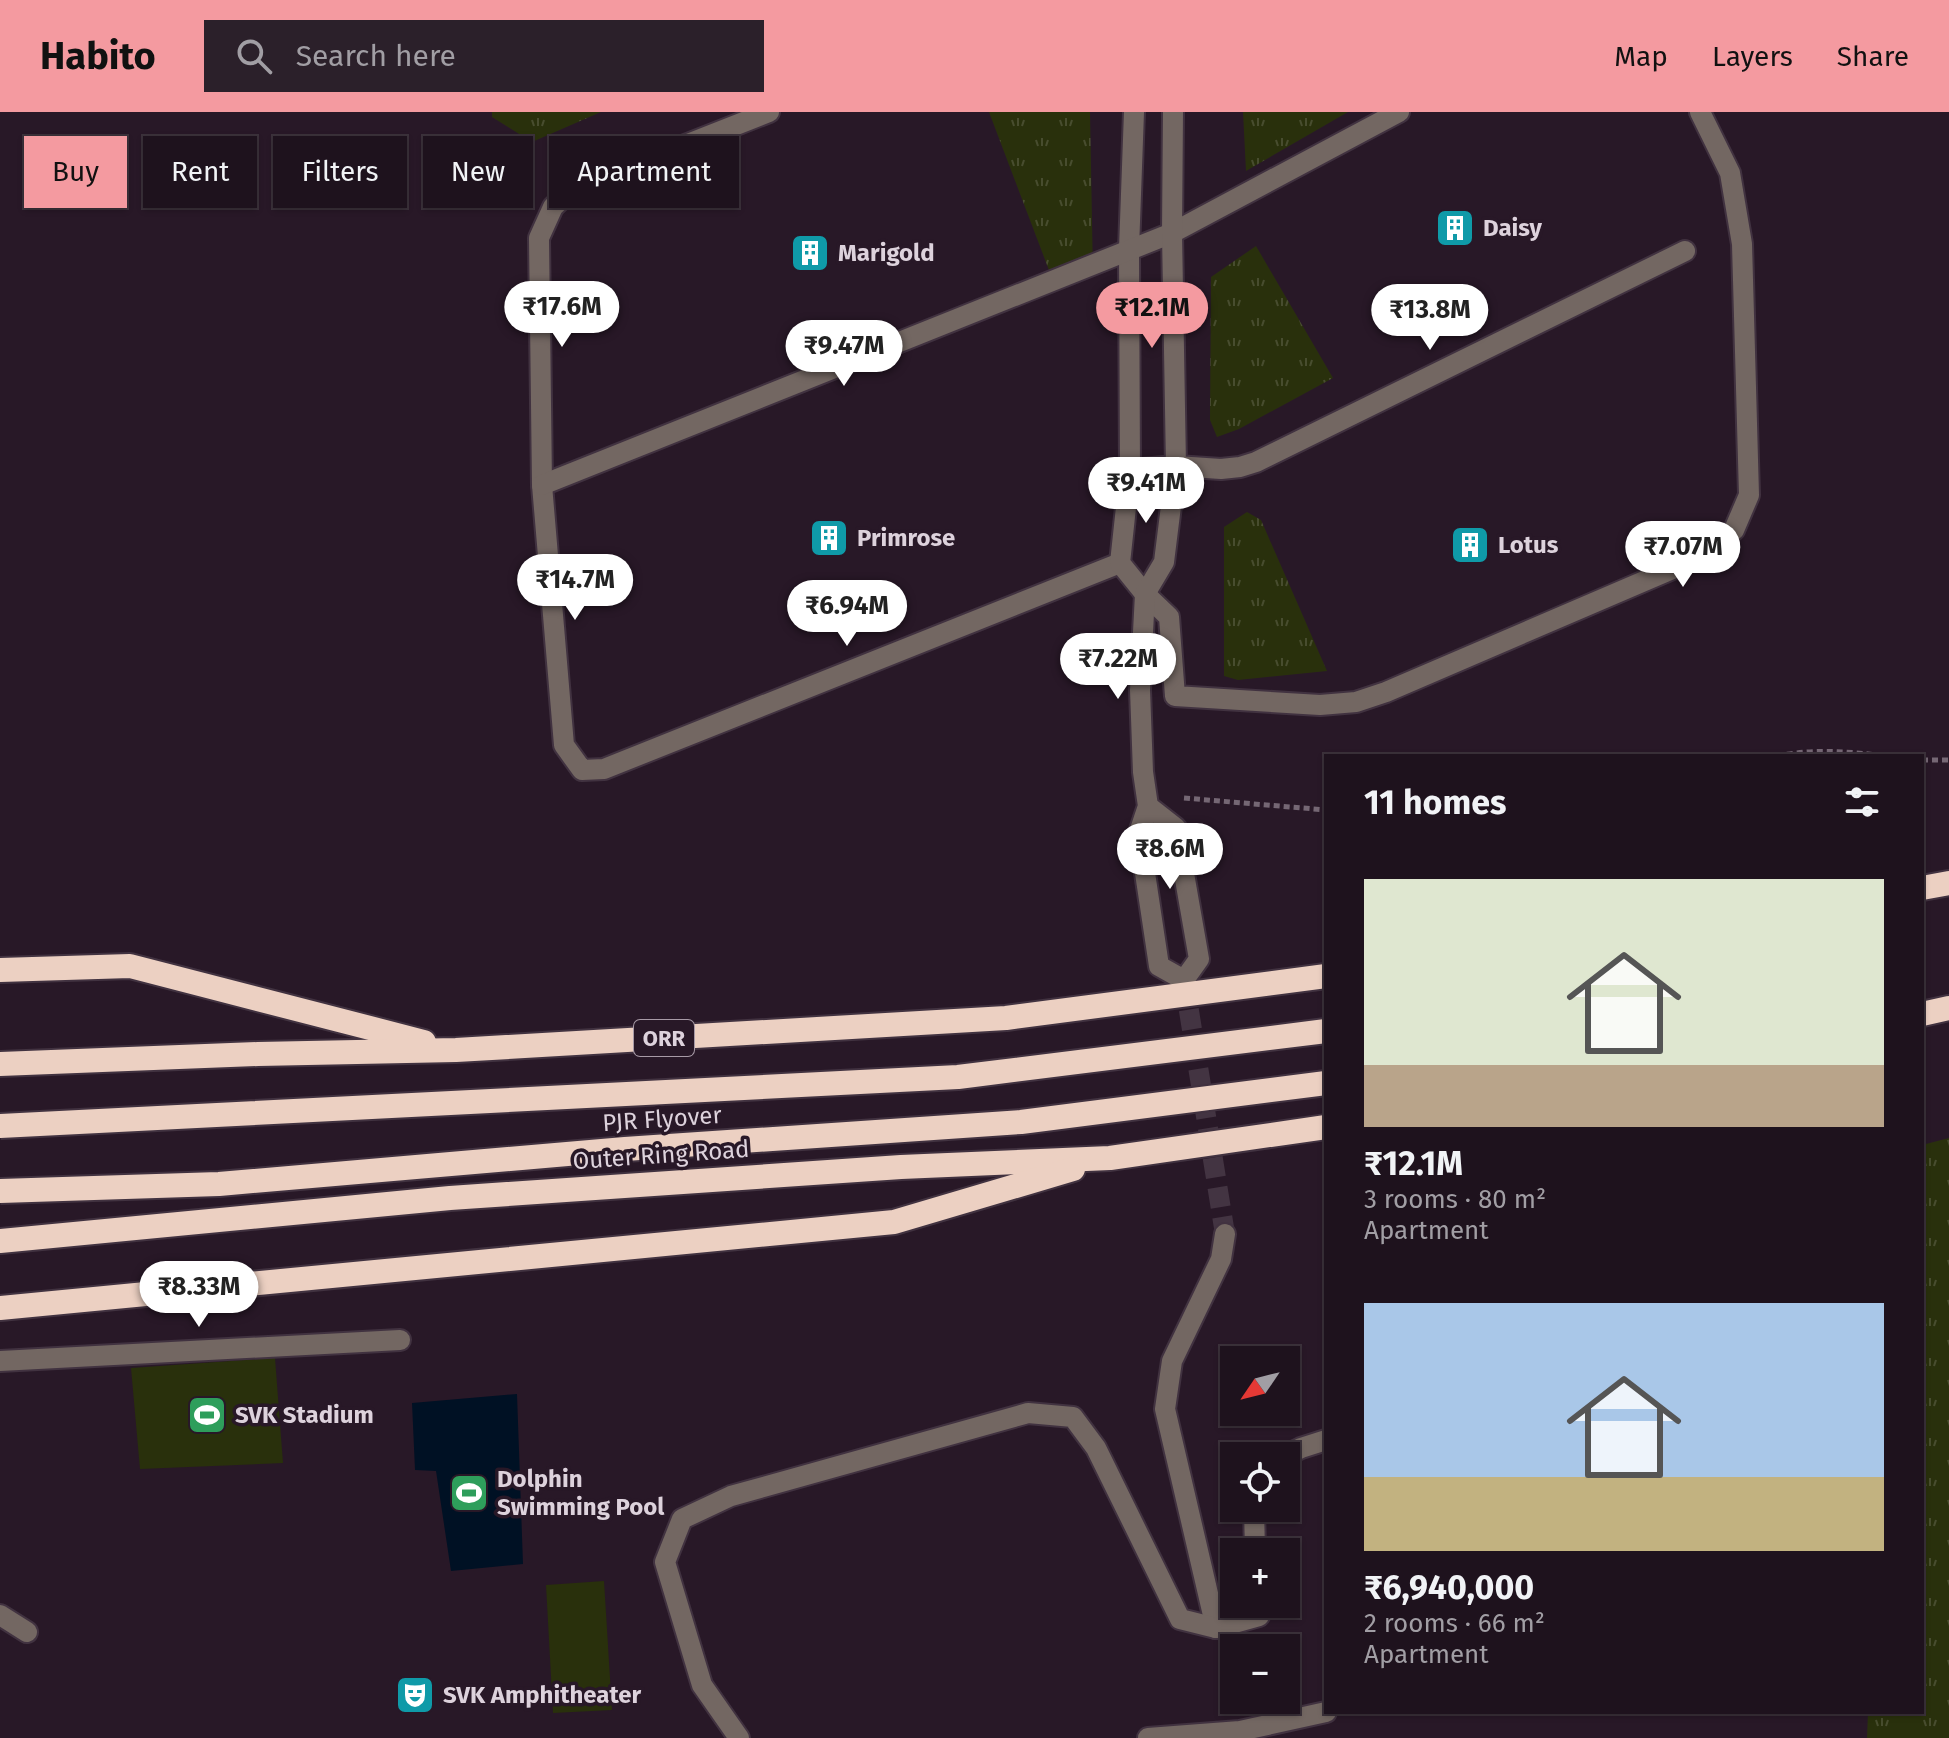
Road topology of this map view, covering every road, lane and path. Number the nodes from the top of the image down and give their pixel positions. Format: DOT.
graph roads {
  1 [pos="769,112"];
  2 [pos="1134,112"];
  3 [pos="1173,112"];
  4 [pos="1399,112"];
  5 [pos="1700,112"];
  6 [pos="1172,233"];
  7 [pos="1129,249"];
  8 [pos="1685,251"];
  9 [pos="1176,466"];
  10 [pos="1130,470"];
  11 [pos="542,485"];
  12 [pos="1120,563"];
  13 [pos="1145,594"];
  14 [pos="1786,754"];
  15 [pos="1871,754"];
  16 [pos="1924,760"];
  17 [pos="1949,760"];
  18 [pos="1148,806"];
  19 [pos="1324,810"];
  20 [pos="1949,883"];
  21 [pos="1924,888"];
  22 [pos="0,970"];
  23 [pos="1324,976"];
  24 [pos="1949,1008"];
  25 [pos="1924,1014"];
  26 [pos="1324,1031"];
  27 [pos="456,1050"];
  28 [pos="0,1064"];
  29 [pos="1324,1083"];
  30 [pos="0,1126"];
  31 [pos="1324,1127"];
  32 [pos="1110,1158"];
  33 [pos="0,1191"];
  34 [pos="1225,1234"];
  35 [pos="0,1241"];
  36 [pos="0,1308"];
  37 [pos="400,1340"];
  38 [pos="0,1361"];
  39 [pos="1324,1441"];
  40 [pos="1300,1448"];
  41 [pos="0,1615"];
  42 [pos="1252,1618"];
  43 [pos="1216,1628"];
  44 [pos="27,1632"];
  45 [pos="1324,1712"];
  46 [pos="739,1738"];
  47 [pos="1148,1738"];
  1 -- 11 [label="street"];
  2 -- 7 [label="street"];
  3 -- 6 [label="street"];
  4 -- 6 [label="street"];
  5 -- 13 [label="street"];
  6 -- 7 [label="street"];
  6 -- 9 [label="street"];
  7 -- 10 [label="street"];
  7 -- 11 [label="street"];
  8 -- 9 [label="street"];
  9 -- 10 [label="street"];
  9 -- 13 [label="street"];
  10 -- 12 [label="street"];
  11 -- 12 [label="street"];
  12 -- 13 [label="street"];
  13 -- 18 [label="street"];
  14 -- 15 [label="path"];
  16 -- 17 [label="path"];
  18 -- 18 [label="street"];
  18 -- 19 [label="path"];
  20 -- 21 [label="highway"];
  22 -- 27 [label="highway"];
  23 -- 27 [label="highway, ORR"];
  24 -- 25 [label="highway"];
  26 -- 30 [label="highway, PJR Flyover, bridge"];
  27 -- 28 [label="highway, ORR"];
  29 -- 33 [label="highway, PJR Flyover, bridge"];
  31 -- 32 [label="highway, Outer Ring Road"];
  32 -- 35 [label="highway, Outer Ring Road"];
  32 -- 36 [label="highway"];
  34 -- 43 [label="street"];
  37 -- 38 [label="street"];
  39 -- 40 [label="street"];
  41 -- 44 [label="street"];
  42 -- 43 [label="street"];
  43 -- 46 [label="street"];
  45 -- 47 [label="street"];
}
